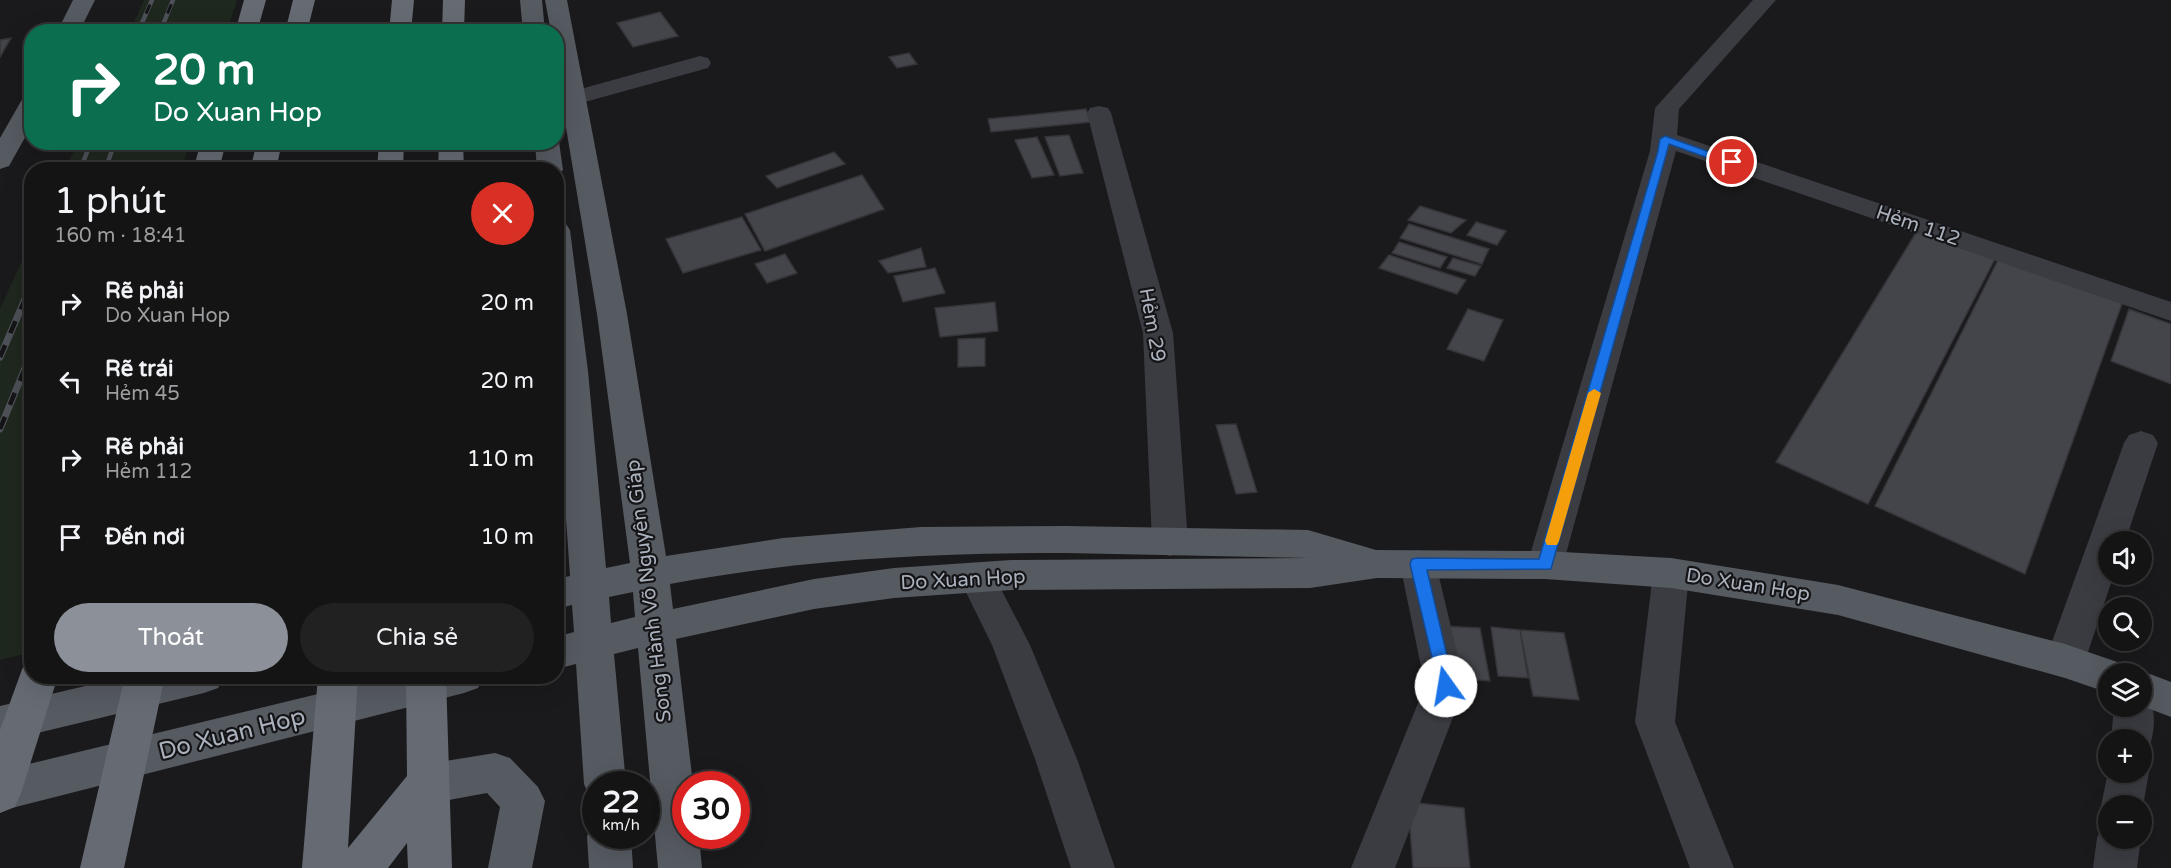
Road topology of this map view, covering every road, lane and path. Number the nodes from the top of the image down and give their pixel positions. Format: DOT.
graph roads {
  1 [pos="84,0"];
  2 [pos="255,0"];
  3 [pos="304,0"];
  4 [pos="403,0"];
  5 [pos="454,0"];
  6 [pos="531,0"];
  7 [pos="556,0"];
  8 [pos="1765,0"];
  9 [pos="72,24"];
  10 [pos="248,24"];
  11 [pos="298,24"];
  12 [pos="401,24"];
  13 [pos="453,24"];
  14 [pos="533,24"];
  15 [pos="560,24"];
  16 [pos="564,44"];
  17 [pos="700,63"];
  18 [pos="574,98"];
  19 [pos="1099,113"];
  20 [pos="24,116"];
  21 [pos="1665,139"];
  22 [pos="0,161"];
  23 [pos="564,300"];
  24 [pos="2171,312"];
  25 [pos="2141,444"];
  26 [pos="1170,542"];
  27 [pos="1377,564"];
  28 [pos="1418,564"];
  29 [pos="1545,565"];
  30 [pos="650,573"];
  31 [pos="1671,573"];
  32 [pos="977,578"];
  33 [pos="573,590"];
  34 [pos="655,628"];
  35 [pos="575,649"];
  36 [pos="2065,661"];
  37 [pos="2098,672"];
  38 [pos="33,684"];
  39 [pos="144,684"];
  40 [pos="402,684"];
  41 [pos="426,684"];
  42 [pos="337,692"];
  43 [pos="2152,692"];
  44 [pos="2171,700"];
  45 [pos="12,721"];
  46 [pos="126,761"];
  47 [pos="602,771"];
  48 [pos="428,784"];
  49 [pos="0,792"];
  50 [pos="610,849"];
  51 [pos="2118,849"];
  52 [pos="102,868"];
  53 [pos="324,868"];
  54 [pos="360,868"];
  55 [pos="430,868"];
  56 [pos="510,868"];
  57 [pos="611,868"];
  58 [pos="680,868"];
  59 [pos="1094,868"];
  60 [pos="1373,868"];
  61 [pos="1712,868"];
  62 [pos="2115,868"];
  1 -- 9 [label="main road"];
  2 -- 10 [label="highway"];
  3 -- 11 [label="highway"];
  4 -- 12 [label="highway"];
  5 -- 13 [label="highway"];
  6 -- 14 [label="main road"];
  7 -- 15 [label="main road, Song Hành Võ Nguyên Giáp"];
  8 -- 21 [label="street"];
  16 -- 18 [label="main road, Song Hành Võ Nguyên Giáp"];
  17 -- 18 [label="street"];
  18 -- 30 [label="main road, Song Hành Võ Nguyên Giáp"];
  19 -- 26 [label="street, Hẻm 29"];
  20 -- 22 [label="main road"];
  21 -- 24 [label="street, Hẻm 112"];
  21 -- 29 [label="street"];
  23 -- 33 [label="main road"];
  25 -- 36 [label="street"];
  26 -- 27 [label="main road, Do Xuan Hop"];
  26 -- 30 [label="main road, Do Xuan Hop"];
  27 -- 28 [label="main road, Do Xuan Hop"];
  27 -- 32 [label="main road, Do Xuan Hop"];
  28 -- 29 [label="main road, Do Xuan Hop"];
  28 -- 60 [label="street"];
  29 -- 31 [label="main road, Do Xuan Hop"];
  30 -- 33 [label="main road, Do Xuan Hop"];
  30 -- 34 [label="main road, Song Hành Võ Nguyên Giáp"];
  31 -- 36 [label="main road, Do Xuan Hop"];
  31 -- 61 [label="street"];
  32 -- 34 [label="main road, Do Xuan Hop"];
  32 -- 59 [label="street"];
  33 -- 35 [label="main road"];
  34 -- 35 [label="main road, Do Xuan Hop"];
  34 -- 58 [label="main road, Song Hành Võ Nguyên Giáp"];
  35 -- 47 [label="main road"];
  36 -- 37 [label="main road, Do Xuan Hop"];
  38 -- 45 [label="highway"];
  39 -- 45 [label="main road"];
  39 -- 46 [label="highway"];
  40 -- 42 [label="main road, Do Xuan Hop"];
  41 -- 48 [label="highway"];
  42 -- 46 [label="main road, Do Xuan Hop"];
  42 -- 53 [label="highway"];
  43 -- 44 [label="main road"];
  45 -- 49 [label="highway"];
  46 -- 49 [label="main road, Do Xuan Hop"];
  46 -- 52 [label="highway"];
  48 -- 54 [label="highway"];
  48 -- 55 [label="highway"];
  48 -- 56 [label="main road"];
  50 -- 57 [label="main road"];
  51 -- 62 [label="street"];
}
